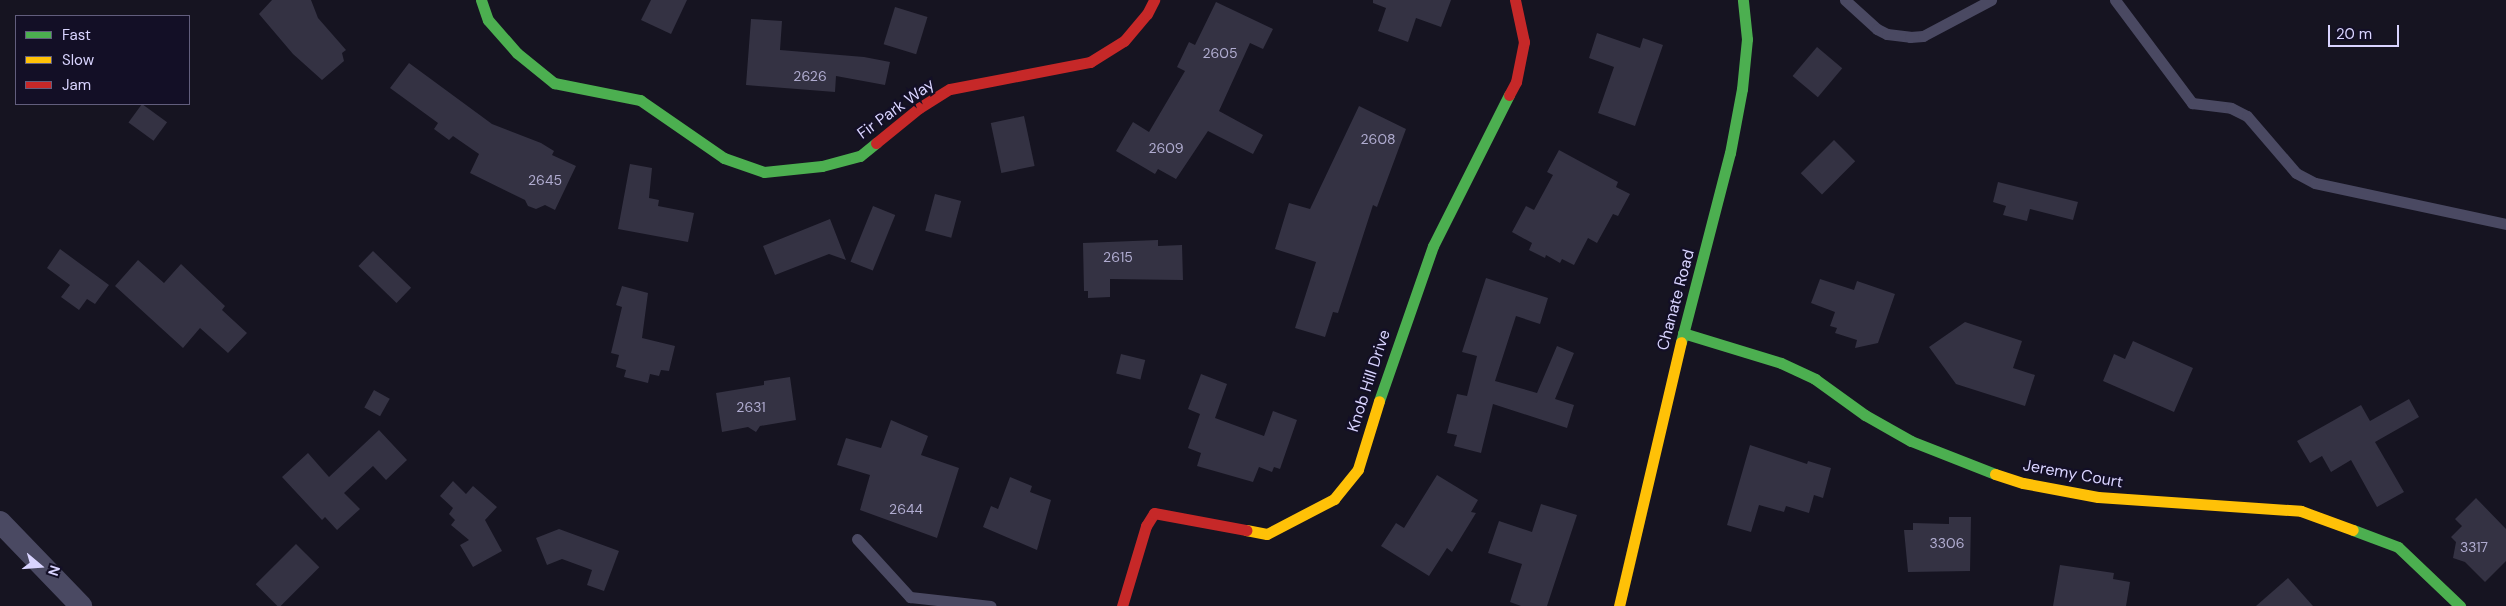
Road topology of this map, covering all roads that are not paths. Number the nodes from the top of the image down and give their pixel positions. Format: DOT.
graph roads {
  1 [pos="481,0"];
  2 [pos="1154,0"];
  3 [pos="1515,0"];
  4 [pos="1743,0"];
  5 [pos="1845,0"];
  6 [pos="1991,0"];
  7 [pos="2115,0"];
  8 [pos="2506,224"];
  9 [pos="1683,333"];
  10 [pos="0,522"];
  11 [pos="857,540"];
  12 [pos="81,606"];
  13 [pos="991,606"];
  14 [pos="1122,606"];
  15 [pos="1620,606"];
  16 [pos="2460,606"];
  1 -- 2 [label="street, Fir Park Way"];
  3 -- 14 [label="street, Knob Hill Drive"];
  4 -- 9 [label="street, Chanate Road"];
  5 -- 6 [label="lane"];
  7 -- 8 [label="lane"];
  9 -- 15 [label="street, Chanate Road"];
  9 -- 16 [label="street, Jeremy Court"];
  10 -- 12 [label="street"];
  11 -- 13 [label="lane"];
}
